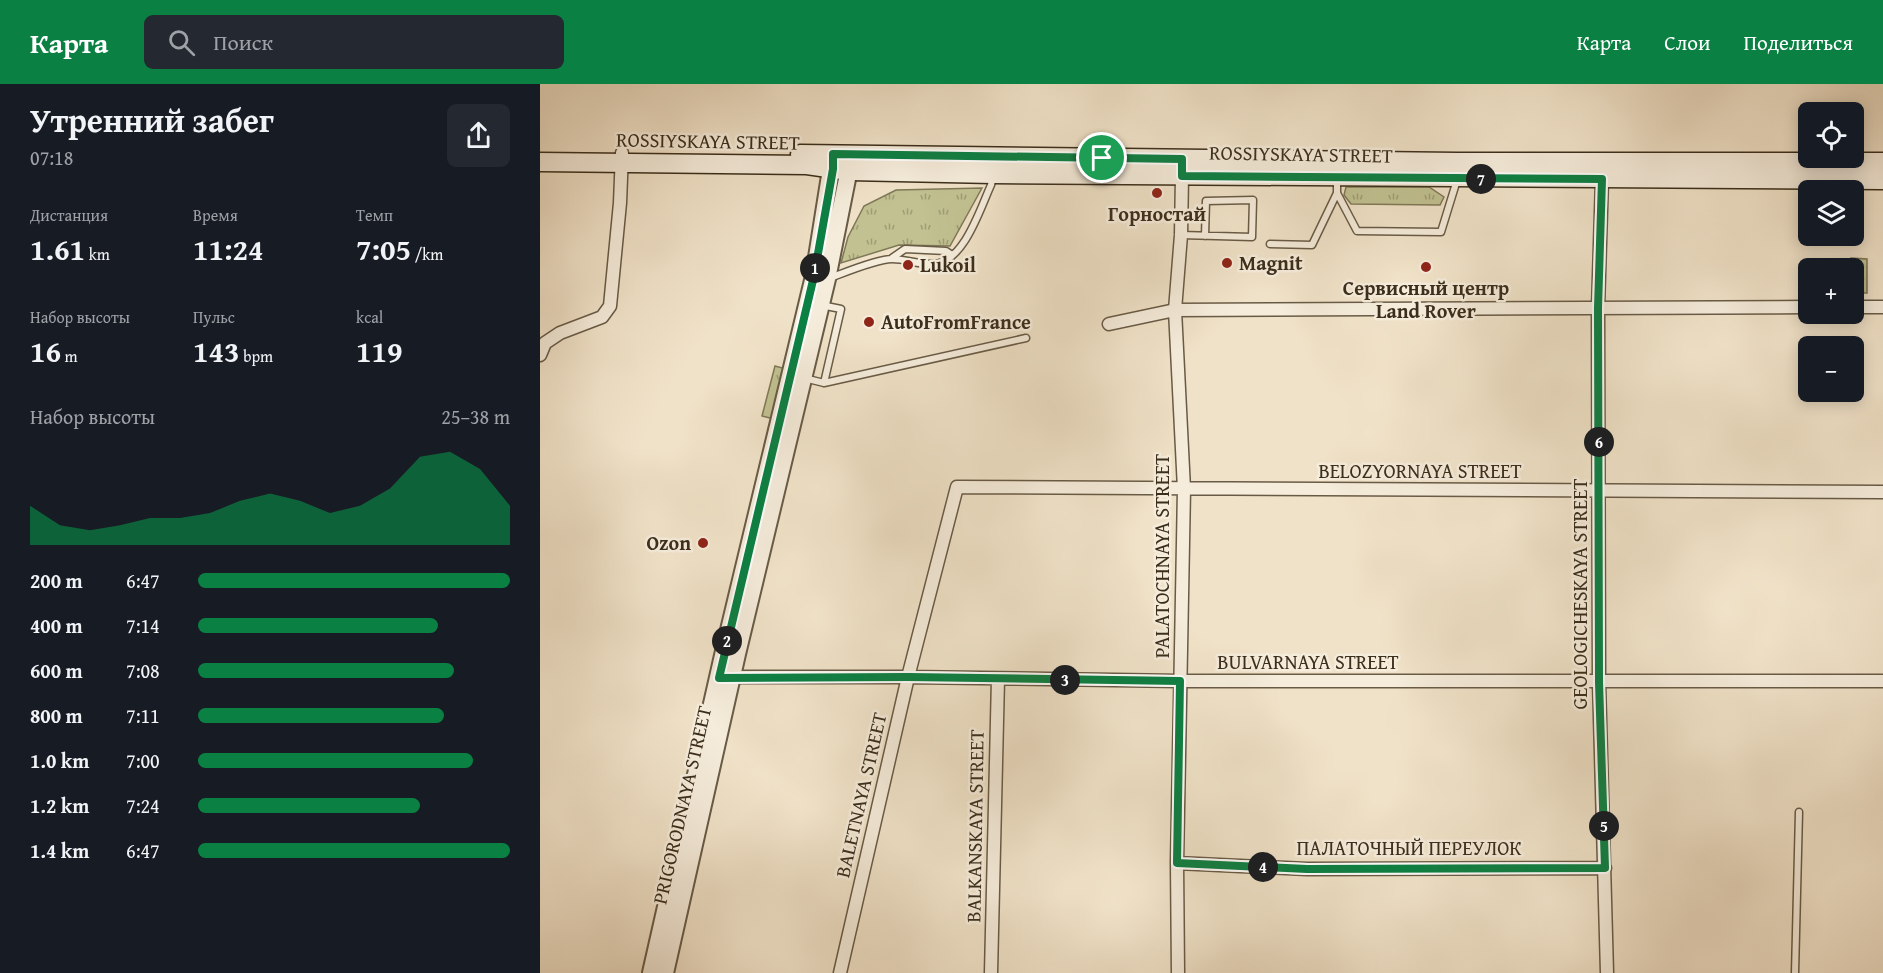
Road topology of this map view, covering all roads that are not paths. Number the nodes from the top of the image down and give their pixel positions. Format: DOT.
graph roads {
  1 [pos="540,153"];
  2 [pos="622,158"];
  3 [pos="540,162"];
  4 [pos="842,162"];
  5 [pos="1883,162"];
  6 [pos="1182,167"];
  7 [pos="993,174"];
  8 [pos="1457,178"];
  9 [pos="1602,179"];
  10 [pos="1883,180"];
  11 [pos="1336,185"];
  12 [pos="1181,235"];
  13 [pos="1205,236"];
  14 [pos="1270,244"];
  15 [pos="952,255"];
  16 [pos="891,259"];
  17 [pos="827,279"];
  18 [pos="820,305"];
  19 [pos="1798,307"];
  20 [pos="1864,307"];
  21 [pos="1883,307"];
  22 [pos="1598,308"];
  23 [pos="1175,310"];
  24 [pos="1108,324"];
  25 [pos="1026,338"];
  26 [pos="542,347"];
  27 [pos="804,378"];
  28 [pos="824,383"];
  29 [pos="957,487"];
  30 [pos="1184,489"];
  31 [pos="1599,491"];
  32 [pos="1883,492"];
  33 [pos="726,677"];
  34 [pos="908,677"];
  35 [pos="998,680"];
  36 [pos="1180,681"];
  37 [pos="1883,681"];
  38 [pos="1599,682"];
  39 [pos="1799,812"];
  40 [pos="1177,863"];
  41 [pos="1605,868"];
  42 [pos="651,973"];
  43 [pos="665,973"];
  44 [pos="840,973"];
  45 [pos="991,973"];
  46 [pos="1178,973"];
  47 [pos="1607,973"];
  48 [pos="1795,973"];
  1 -- 2 [label="main road, ROSSIYSKAYA STREET"];
  2 -- 3 [label="main road, ROSSIYSKAYA STREET"];
  2 -- 4 [label="main road, ROSSIYSKAYA STREET"];
  2 -- 26 [label="street"];
  4 -- 6 [label="main road, ROSSIYSKAYA STREET"];
  4 -- 7 [label="main road, ROSSIYSKAYA STREET"];
  4 -- 17 [label="street, PRIGORODNAYA STREET"];
  4 -- 33 [label="street, PRIGORODNAYA STREET"];
  5 -- 6 [label="main road, ROSSIYSKAYA STREET"];
  6 -- 7 [label="main road, ROSSIYSKAYA STREET"];
  6 -- 11 [label="main road, ROSSIYSKAYA STREET"];
  6 -- 12 [label="street, PALATOCHNAYA STREET"];
  7 -- 15 [label="lane"];
  8 -- 9 [label="main road, ROSSIYSKAYA STREET"];
  8 -- 11 [label="main road, ROSSIYSKAYA STREET"];
  8 -- 11 [label="lane"];
  9 -- 10 [label="main road, ROSSIYSKAYA STREET"];
  9 -- 22 [label="street, GEOLOGICHESKAYA STREET"];
  11 -- 14 [label="lane"];
  12 -- 13 [label="lane"];
  12 -- 23 [label="street, PALATOCHNAYA STREET"];
  13 -- 13 [label="lane"];
  15 -- 16 [label="lane"];
  15 -- 16 [label="lane"];
  16 -- 17 [label="lane"];
  17 -- 18 [label="street, PRIGORODNAYA STREET"];
  18 -- 27 [label="street, PRIGORODNAYA STREET"];
  18 -- 28 [label="lane"];
  19 -- 22 [label="street"];
  20 -- 21 [label="street"];
  22 -- 23 [label="street"];
  22 -- 31 [label="street, GEOLOGICHESKAYA STREET"];
  23 -- 24 [label="street"];
  23 -- 30 [label="street, PALATOCHNAYA STREET"];
  25 -- 28 [label="lane"];
  27 -- 28 [label="lane"];
  27 -- 33 [label="street, PRIGORODNAYA STREET"];
  29 -- 30 [label="street, BELOZYORNAYA STREET"];
  29 -- 34 [label="street, BALETNAYA STREET"];
  30 -- 31 [label="street, BELOZYORNAYA STREET"];
  30 -- 36 [label="street, PALATOCHNAYA STREET"];
  31 -- 32 [label="street, BELOZYORNAYA STREET"];
  31 -- 38 [label="street, GEOLOGICHESKAYA STREET"];
  33 -- 34 [label="street, BULVARNAYA STREET"];
  33 -- 42 [label="street, PRIGORODNAYA STREET"];
  33 -- 43 [label="street, PRIGORODNAYA STREET"];
  34 -- 35 [label="street, BULVARNAYA STREET"];
  34 -- 44 [label="street, BALETNAYA STREET"];
  35 -- 36 [label="street, BULVARNAYA STREET"];
  35 -- 45 [label="street, BALKANSKAYA STREET"];
  36 -- 38 [label="street, BULVARNAYA STREET"];
  36 -- 40 [label="street, PALATOCHNAYA STREET"];
  37 -- 38 [label="street, BULVARNAYA STREET"];
  38 -- 41 [label="street, GEOLOGICHESKAYA STREET"];
  39 -- 48 [label="lane"];
  40 -- 41 [label="street, ПАЛАТОЧНЫЙ ПЕРЕУЛОК"];
  40 -- 46 [label="street, PALATOCHNAYA STREET"];
  41 -- 47 [label="street, GEOLOGICHESKAYA STREET"];
}
